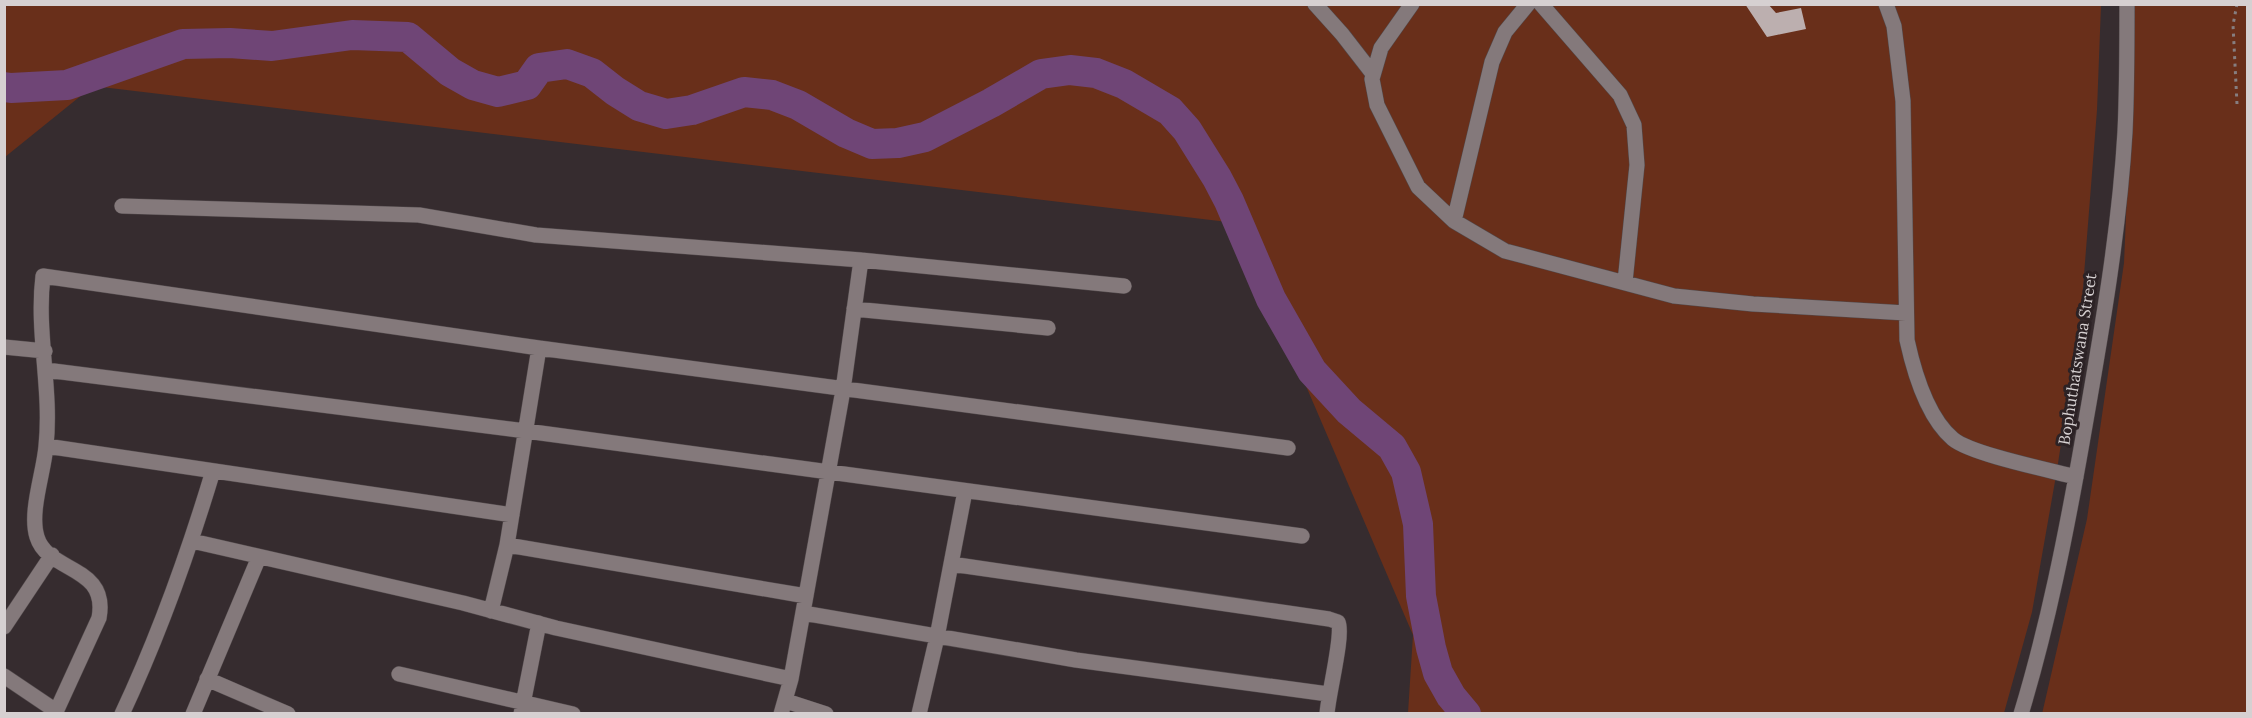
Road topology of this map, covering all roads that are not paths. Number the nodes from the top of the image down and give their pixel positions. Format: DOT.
graph roads {
  1 [pos="1315,4"];
  2 [pos="1412,4"];
  3 [pos="1528,4"];
  4 [pos="1540,4"];
  5 [pos="1886,4"];
  6 [pos="2127,4"];
  7 [pos="1373,74"];
  8 [pos="122,206"];
  9 [pos="1454,221"];
  10 [pos="861,260"];
  11 [pos="1625,282"];
  12 [pos="1124,286"];
  13 [pos="854,309"];
  14 [pos="1906,313"];
  15 [pos="1048,328"];
  16 [pos="4,347"];
  17 [pos="540,348"];
  18 [pos="45,351"];
  19 [pos="46,370"];
  20 [pos="843,390"];
  21 [pos="526,430"];
  22 [pos="46,446"];
  23 [pos="1288,448"];
  24 [pos="213,471"];
  25 [pos="828,472"];
  26 [pos="2076,477"];
  27 [pos="965,491"];
  28 [pos="512,515"];
  29 [pos="1302,536"];
  30 [pos="192,541"];
  31 [pos="507,544"];
  32 [pos="52,555"];
  33 [pos="259,557"];
  34 [pos="951,564"];
  35 [pos="806,596"];
  36 [pos="491,610"];
  37 [pos="803,613"];
  38 [pos="539,623"];
  39 [pos="4,627"];
  40 [pos="937,637"];
  41 [pos="399,674"];
  42 [pos="4,676"];
  43 [pos="207,679"];
  44 [pos="791,679"];
  45 [pos="1328,694"];
  46 [pos="783,707"];
  47 [pos="522,708"];
  48 [pos="56,712"];
  49 [pos="280,712"];
  50 [pos="122,714"];
  51 [pos="193,714"];
  52 [pos="573,714"];
  53 [pos="826,714"];
  54 [pos="919,714"];
  55 [pos="1327,714"];
  56 [pos="2021,714"];
  1 -- 7 [label="street"];
  2 -- 7 [label="street"];
  3 -- 9 [label="street"];
  4 -- 11 [label="street"];
  5 -- 14 [label="street"];
  6 -- 26 [label="street, Bophuthatswana Street"];
  7 -- 9 [label="street"];
  8 -- 10 [label="street"];
  9 -- 11 [label="street"];
  10 -- 12 [label="street"];
  10 -- 13 [label="street"];
  11 -- 14 [label="street"];
  13 -- 15 [label="street"];
  13 -- 20 [label="street"];
  14 -- 26 [label="street"];
  16 -- 18 [label="street"];
  17 -- 18 [label="street"];
  17 -- 20 [label="street"];
  17 -- 21 [label="street"];
  18 -- 19 [label="street"];
  19 -- 21 [label="street"];
  19 -- 22 [label="street"];
  20 -- 23 [label="street"];
  20 -- 25 [label="street"];
  21 -- 25 [label="street"];
  21 -- 28 [label="street"];
  22 -- 24 [label="street"];
  22 -- 32 [label="street"];
  24 -- 28 [label="street"];
  24 -- 30 [label="street"];
  25 -- 27 [label="street"];
  25 -- 35 [label="street"];
  26 -- 56 [label="street, Bophuthatswana Street"];
  27 -- 29 [label="street"];
  27 -- 34 [label="street"];
  28 -- 31 [label="street"];
  30 -- 33 [label="street"];
  30 -- 50 [label="street"];
  31 -- 35 [label="street"];
  31 -- 36 [label="street"];
  32 -- 39 [label="street"];
  32 -- 48 [label="street"];
  33 -- 36 [label="street"];
  33 -- 43 [label="street"];
  34 -- 40 [label="street"];
  34 -- 45 [label="street"];
  35 -- 37 [label="street"];
  36 -- 38 [label="street"];
  37 -- 40 [label="street"];
  37 -- 44 [label="street"];
  38 -- 44 [label="street"];
  38 -- 47 [label="street"];
  40 -- 45 [label="street"];
  40 -- 54 [label="street"];
  41 -- 47 [label="street"];
  42 -- 48 [label="street"];
  43 -- 49 [label="street"];
  43 -- 51 [label="street"];
  44 -- 46 [label="street"];
  45 -- 55 [label="street"];
  46 -- 53 [label="street"];
  47 -- 52 [label="street"];
}
